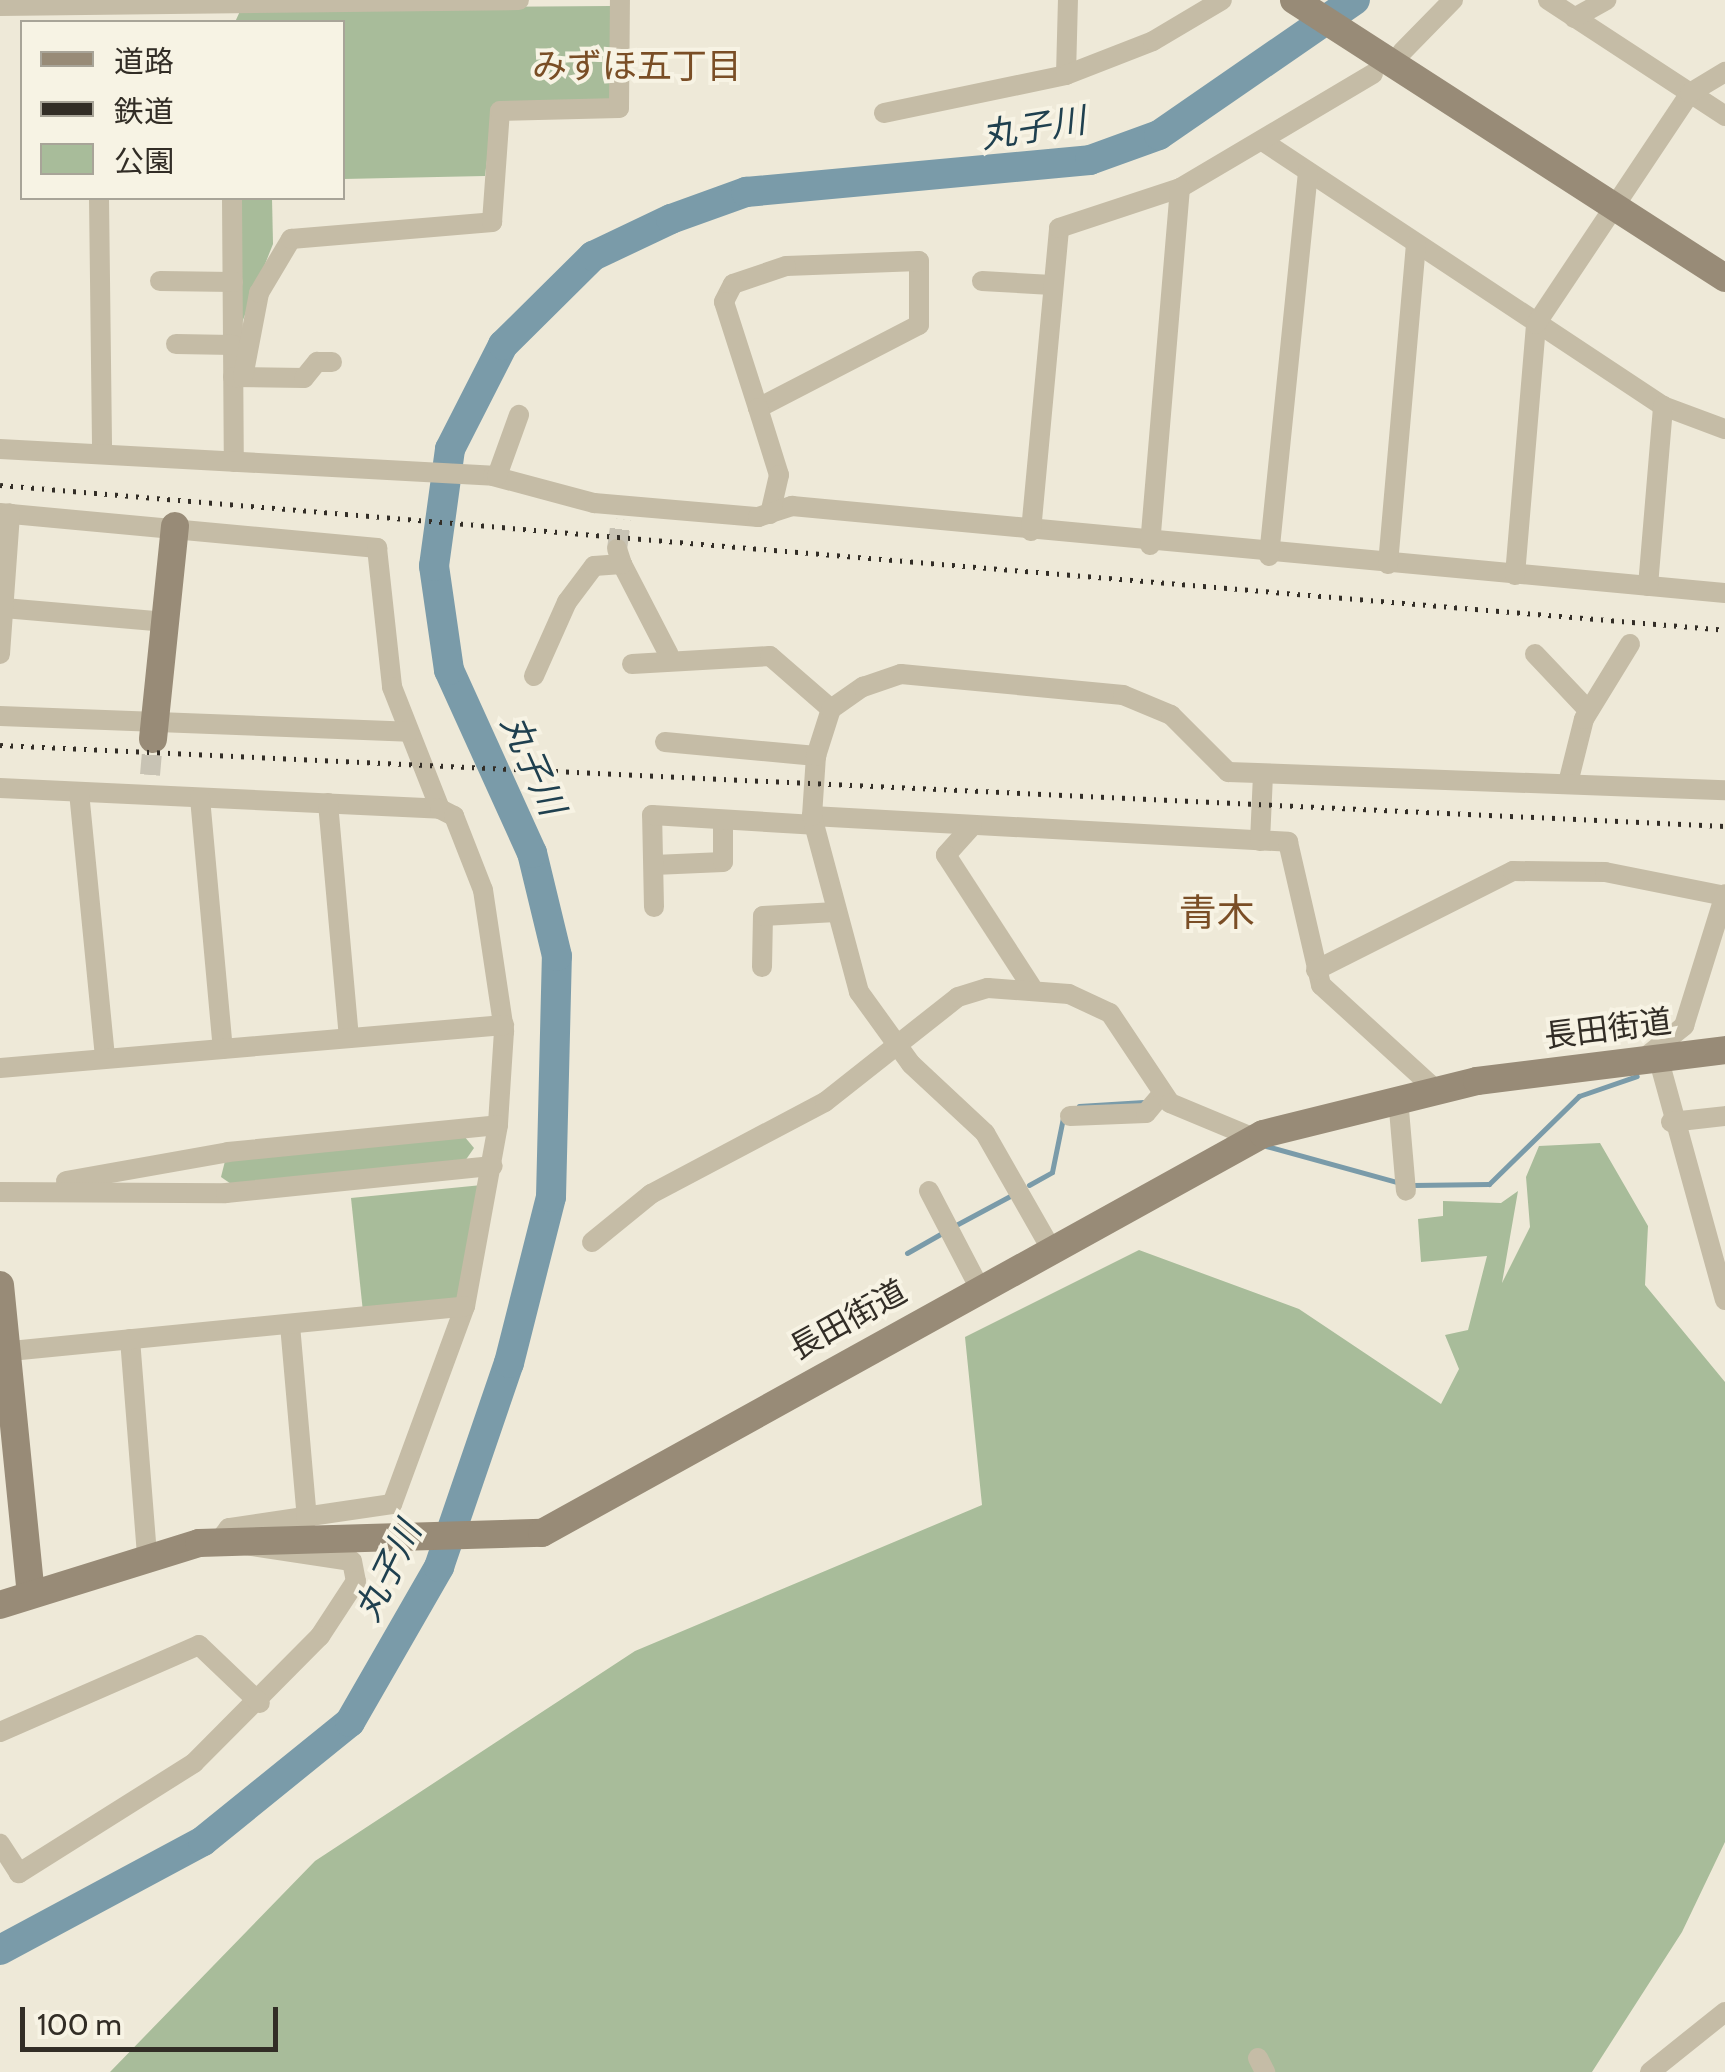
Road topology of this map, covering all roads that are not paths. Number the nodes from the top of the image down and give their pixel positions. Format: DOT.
graph roads {
  1 [pos="520,0"];
  2 [pos="620,0"];
  3 [pos="1068,0"];
  4 [pos="1222,0"];
  5 [pos="1294,0"];
  6 [pos="1453,0"];
  7 [pos="1548,0"];
  8 [pos="1606,0"];
  9 [pos="378,1"];
  10 [pos="0,6"];
  11 [pos="230,13"];
  12 [pos="97,14"];
  13 [pos="1574,18"];
  14 [pos="1402,52"];
  15 [pos="1725,72"];
  16 [pos="1373,74"];
  17 [pos="1066,75"];
  18 [pos="1690,93"];
  19 [pos="884,113"];
  20 [pos="1725,116"];
  21 [pos="1267,144"];
  22 [pos="1308,172"];
  23 [pos="1180,188"];
  24 [pos="99,200"];
  25 [pos="232,200"];
  26 [pos="1611,207"];
  27 [pos="1416,244"];
  28 [pos="1725,278"];
  29 [pos="160,281"];
  30 [pos="232,282"];
  31 [pos="982,282"];
  32 [pos="1052,285"];
  33 [pos="1536,324"];
  34 [pos="176,344"];
  35 [pos="233,345"];
  36 [pos="332,362"];
  37 [pos="238,377"];
  38 [pos="1663,406"];
  39 [pos="758,408"];
  40 [pos="519,415"];
  41 [pos="1725,429"];
  42 [pos="0,448"];
  43 [pos="102,454"];
  44 [pos="234,462"];
  45 [pos="495,476"];
  46 [pos="5,513"];
  47 [pos="770,514"];
  48 [pos="175,526"];
  49 [pos="1031,531"];
  50 [pos="1150,545"];
  51 [pos="1268,556"];
  52 [pos="1388,564"];
  53 [pos="1515,575"];
  54 [pos="1648,586"];
  55 [pos="1725,592"];
  56 [pos="4,608"];
  57 [pos="166,622"];
  58 [pos="1630,644"];
  59 [pos="0,654"];
  60 [pos="669,654"];
  61 [pos="1535,654"];
  62 [pos="632,664"];
  63 [pos="534,676"];
  64 [pos="831,709"];
  65 [pos="1588,710"];
  66 [pos="0,716"];
  67 [pos="154,731"];
  68 [pos="410,732"];
  69 [pos="665,742"];
  70 [pos="816,756"];
  71 [pos="1263,774"];
  72 [pos="1568,783"];
  73 [pos="0,788"];
  74 [pos="1725,790"];
  75 [pos="79,792"];
  76 [pos="200,798"];
  77 [pos="328,803"];
  78 [pos="440,808"];
  79 [pos="724,820"];
  80 [pos="813,821"];
  81 [pos="972,826"];
  82 [pos="1260,841"];
  83 [pos="654,864"];
  84 [pos="1725,895"];
  85 [pos="654,907"];
  86 [pos="836,912"];
  87 [pos="762,967"];
  88 [pos="1316,970"];
  89 [pos="1031,986"];
  90 [pos="504,1025"];
  91 [pos="349,1038"];
  92 [pos="892,1041"];
  93 [pos="223,1049"];
  94 [pos="1725,1050"];
  95 [pos="105,1058"];
  96 [pos="1650,1058"];
  97 [pos="0,1068"];
  98 [pos="1436,1090"];
  99 [pos="1163,1093"];
  100 [pos="1398,1098"];
  101 [pos="1070,1116"];
  102 [pos="1725,1116"];
  103 [pos="1671,1122"];
  104 [pos="498,1125"];
  105 [pos="1254,1138"];
  106 [pos="492,1166"];
  107 [pos="1405,1184"];
  108 [pos="10,1190"];
  109 [pos="929,1190"];
  110 [pos="592,1242"];
  111 [pos="1050,1248"];
  112 [pos="0,1285"];
  113 [pos="980,1287"];
  114 [pos="1725,1300"];
  115 [pos="465,1306"];
  116 [pos="290,1325"];
  117 [pos="130,1339"];
  118 [pos="3,1352"];
  119 [pos="307,1519"];
  120 [pos="219,1541"];
  121 [pos="147,1555"];
  122 [pos="32,1593"];
  123 [pos="0,1605"];
  124 [pos="260,1703"];
  125 [pos="0,1732"];
  126 [pos="0,1844"];
  127 [pos="1725,2012"];
  128 [pos="1650,2072"];
  1 -- 9 [label="street"];
  2 -- 37 [label="street"];
  3 -- 17 [label="street"];
  4 -- 17 [label="street"];
  5 -- 26 [label="main road"];
  6 -- 14 [label="street"];
  7 -- 13 [label="street"];
  8 -- 13 [label="street"];
  9 -- 11 [label="street"];
  10 -- 12 [label="street"];
  11 -- 12 [label="street"];
  13 -- 18 [label="street"];
  15 -- 18 [label="street"];
  16 -- 21 [label="street"];
  17 -- 19 [label="street"];
  18 -- 20 [label="street"];
  18 -- 26 [label="street"];
  21 -- 22 [label="street"];
  21 -- 23 [label="street"];
  22 -- 27 [label="street"];
  22 -- 51 [label="street"];
  23 -- 32 [label="street"];
  23 -- 50 [label="street"];
  24 -- 43 [label="street"];
  25 -- 30 [label="street"];
  26 -- 28 [label="main road"];
  26 -- 33 [label="street"];
  27 -- 33 [label="street"];
  27 -- 52 [label="street"];
  29 -- 30 [label="street"];
  30 -- 35 [label="street"];
  31 -- 32 [label="street"];
  32 -- 49 [label="street"];
  33 -- 38 [label="street"];
  33 -- 53 [label="street"];
  34 -- 35 [label="street"];
  35 -- 37 [label="street"];
  36 -- 37 [label="street"];
  37 -- 44 [label="street"];
  38 -- 41 [label="street"];
  38 -- 54 [label="street"];
  39 -- 39 [label="street"];
  39 -- 47 [label="street"];
  40 -- 45 [label="street"];
  42 -- 43 [label="street"];
  43 -- 44 [label="street"];
  44 -- 45 [label="street"];
  45 -- 47 [label="street"];
  46 -- 48 [label="street"];
  46 -- 56 [label="street"];
  47 -- 49 [label="street"];
  48 -- 57 [label="main road"];
  48 -- 68 [label="street"];
  49 -- 50 [label="street"];
  50 -- 51 [label="street"];
  51 -- 52 [label="street"];
  52 -- 53 [label="street"];
  53 -- 54 [label="street"];
  54 -- 55 [label="street"];
  56 -- 57 [label="street"];
  56 -- 59 [label="street"];
  57 -- 67 [label="main road"];
  58 -- 65 [label="street"];
  60 -- 62 [label="street"];
  60 -- 63 [label="street"];
  60 -- 64 [label="street"];
  61 -- 65 [label="street"];
  64 -- 70 [label="street"];
  64 -- 71 [label="street"];
  65 -- 72 [label="street"];
  66 -- 67 [label="street"];
  67 -- 68 [label="street"];
  68 -- 78 [label="street"];
  69 -- 70 [label="street"];
  70 -- 80 [label="street"];
  71 -- 72 [label="street"];
  71 -- 82 [label="street"];
  72 -- 74 [label="street"];
  73 -- 75 [label="street"];
  75 -- 76 [label="street"];
  75 -- 95 [label="street"];
  76 -- 77 [label="street"];
  76 -- 93 [label="street"];
  77 -- 78 [label="street"];
  77 -- 91 [label="street"];
  78 -- 90 [label="street"];
  79 -- 80 [label="street"];
  79 -- 83 [label="street"];
  79 -- 83 [label="street"];
  80 -- 81 [label="street"];
  80 -- 86 [label="street"];
  81 -- 82 [label="street"];
  81 -- 89 [label="street"];
  82 -- 88 [label="street"];
  83 -- 85 [label="street"];
  84 -- 88 [label="street"];
  84 -- 96 [label="street"];
  86 -- 87 [label="street"];
  86 -- 92 [label="street"];
  88 -- 98 [label="street"];
  89 -- 92 [label="street"];
  89 -- 99 [label="street"];
  90 -- 91 [label="street"];
  90 -- 104 [label="street"];
  91 -- 93 [label="street"];
  92 -- 110 [label="street"];
  92 -- 111 [label="street"];
  93 -- 95 [label="street"];
  94 -- 96 [label="main road, 長田街道"];
  95 -- 97 [label="street"];
  96 -- 98 [label="main road, 長田街道"];
  96 -- 103 [label="street"];
  98 -- 100 [label="main road, 長田街道"];
  99 -- 101 [label="street"];
  99 -- 105 [label="street"];
  100 -- 105 [label="main road, 長田街道"];
  100 -- 107 [label="street"];
  102 -- 103 [label="street"];
  103 -- 114 [label="street"];
  104 -- 106 [label="street"];
  104 -- 108 [label="street"];
  105 -- 111 [label="main road, 長田街道"];
  106 -- 108 [label="street"];
  106 -- 115 [label="street"];
  109 -- 113 [label="street"];
  111 -- 113 [label="main road, 長田街道"];
  112 -- 118 [label="main road"];
  113 -- 120 [label="main road, 長田街道"];
  115 -- 116 [label="street"];
  115 -- 119 [label="street"];
  116 -- 117 [label="street"];
  116 -- 119 [label="street"];
  117 -- 118 [label="street"];
  117 -- 121 [label="street"];
  118 -- 122 [label="main road"];
  119 -- 120 [label="street"];
  120 -- 121 [label="main road, 長田街道"];
  120 -- 124 [label="street"];
  121 -- 122 [label="main road, 長田街道"];
  122 -- 123 [label="main road, 長田街道"];
  124 -- 125 [label="street"];
  124 -- 126 [label="street"];
  127 -- 128 [label="street"];
}
